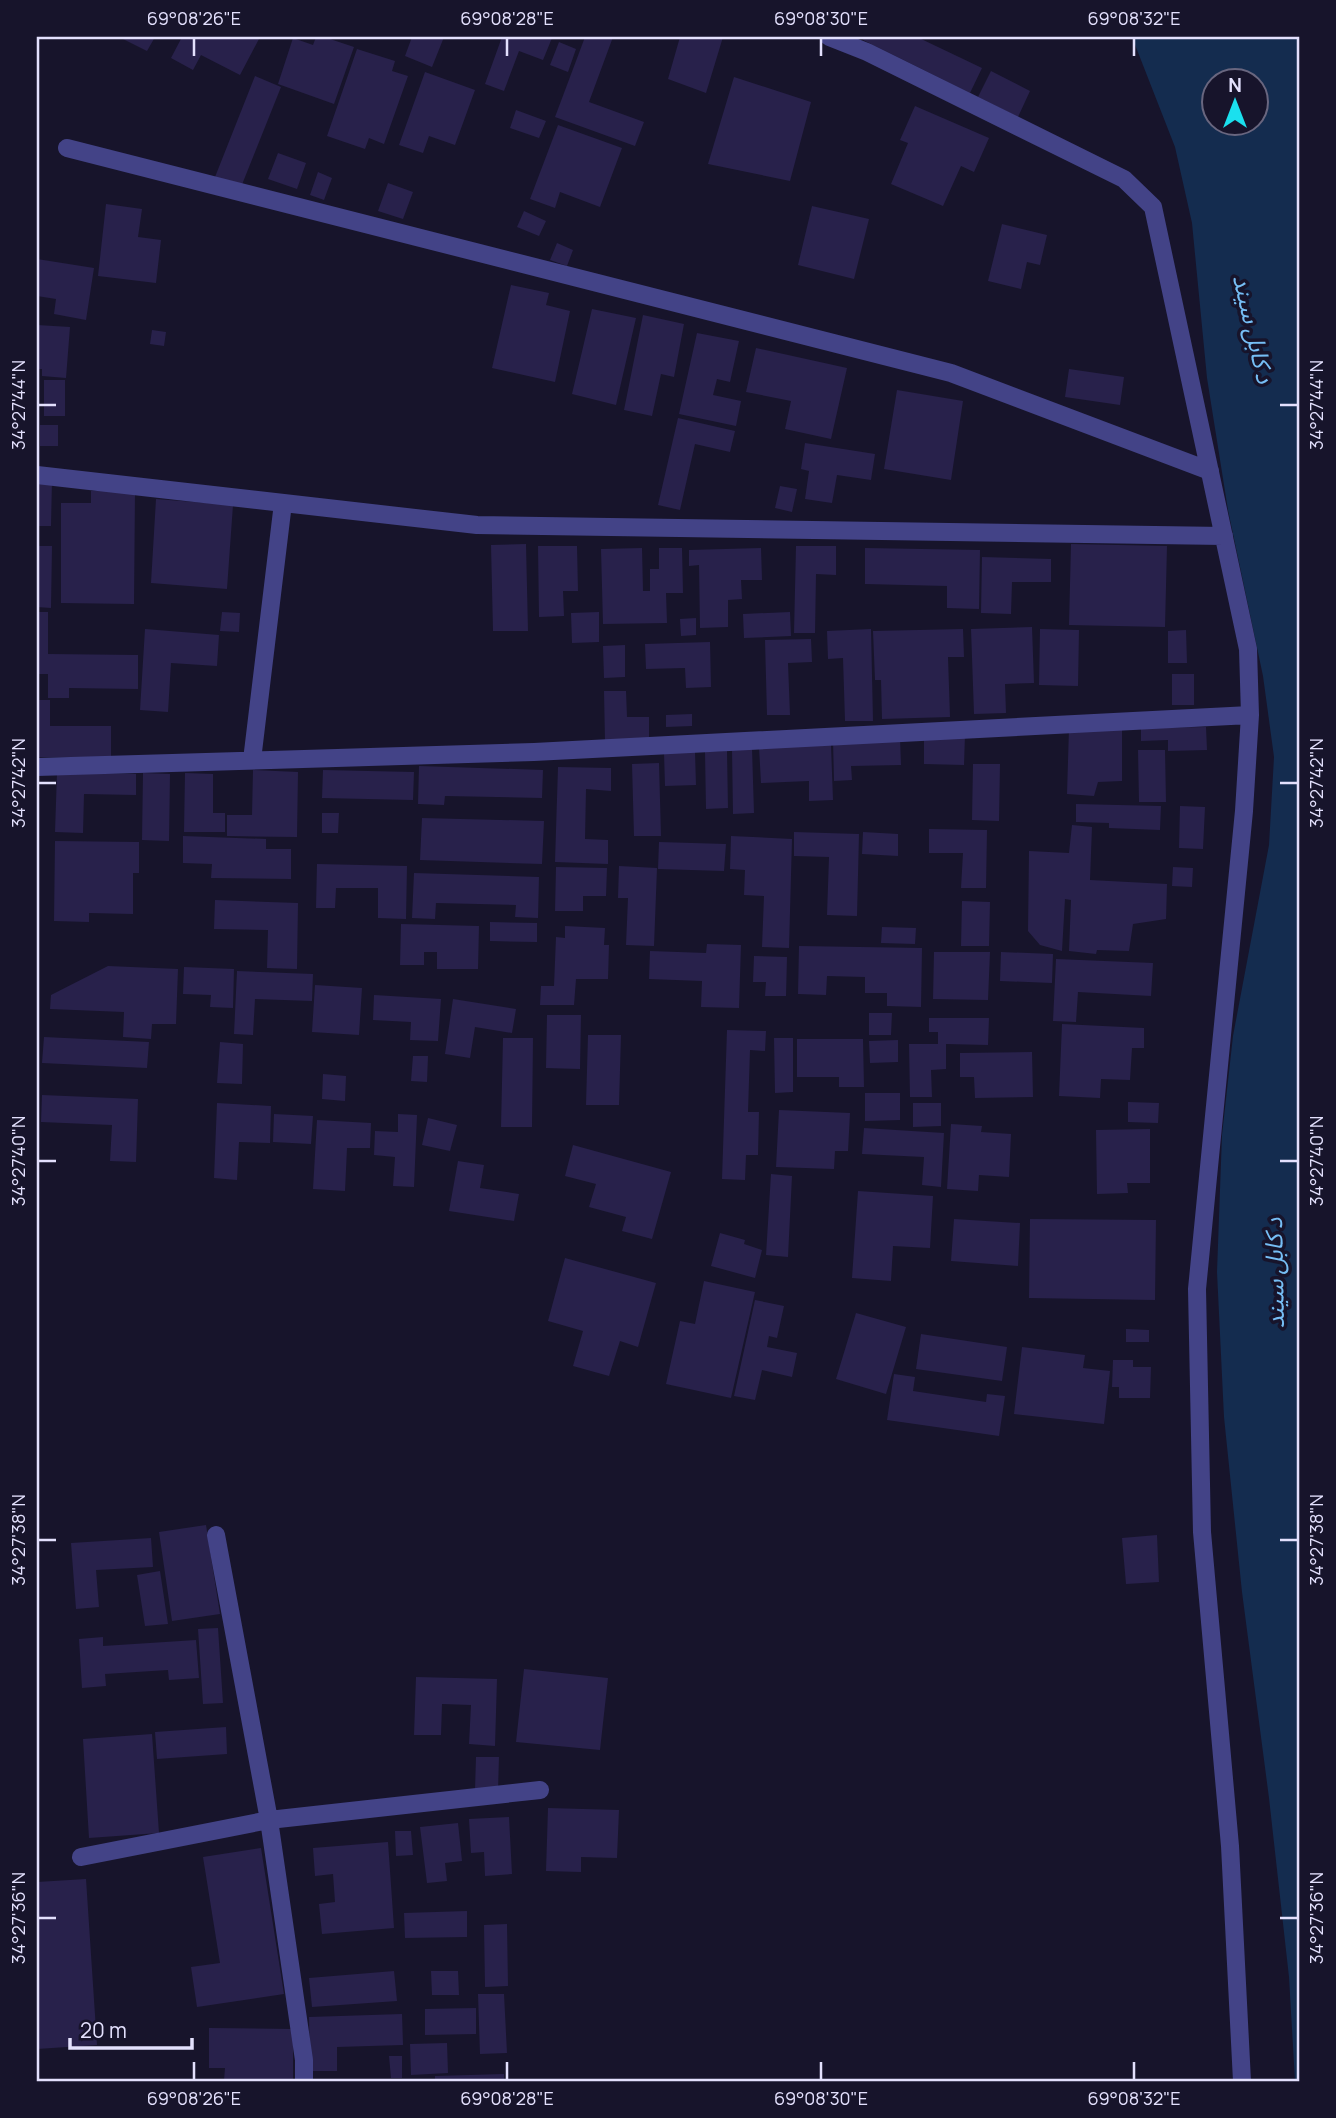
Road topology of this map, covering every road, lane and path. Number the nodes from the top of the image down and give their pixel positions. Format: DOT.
graph roads {
  1 [pos="829,37"];
  2 [pos="67,148"];
  3 [pos="1210,471"];
  4 [pos="37,475"];
  5 [pos="283,503"];
  6 [pos="1224,536"];
  7 [pos="1250,715"];
  8 [pos="252,760"];
  9 [pos="37,767"];
  10 [pos="216,1535"];
  11 [pos="540,1790"];
  12 [pos="269,1820"];
  13 [pos="81,1857"];
  14 [pos="304,2081"];
  15 [pos="1242,2081"];
  1 -- 3 [label="street"];
  2 -- 3 [label="street"];
  3 -- 6 [label="street"];
  4 -- 5 [label="street"];
  5 -- 6 [label="street"];
  5 -- 8 [label="street"];
  6 -- 7 [label="street"];
  7 -- 8 [label="street"];
  7 -- 15 [label="street"];
  8 -- 9 [label="street"];
  10 -- 12 [label="street"];
  11 -- 12 [label="street"];
  12 -- 13 [label="street"];
  12 -- 14 [label="street"];
}
